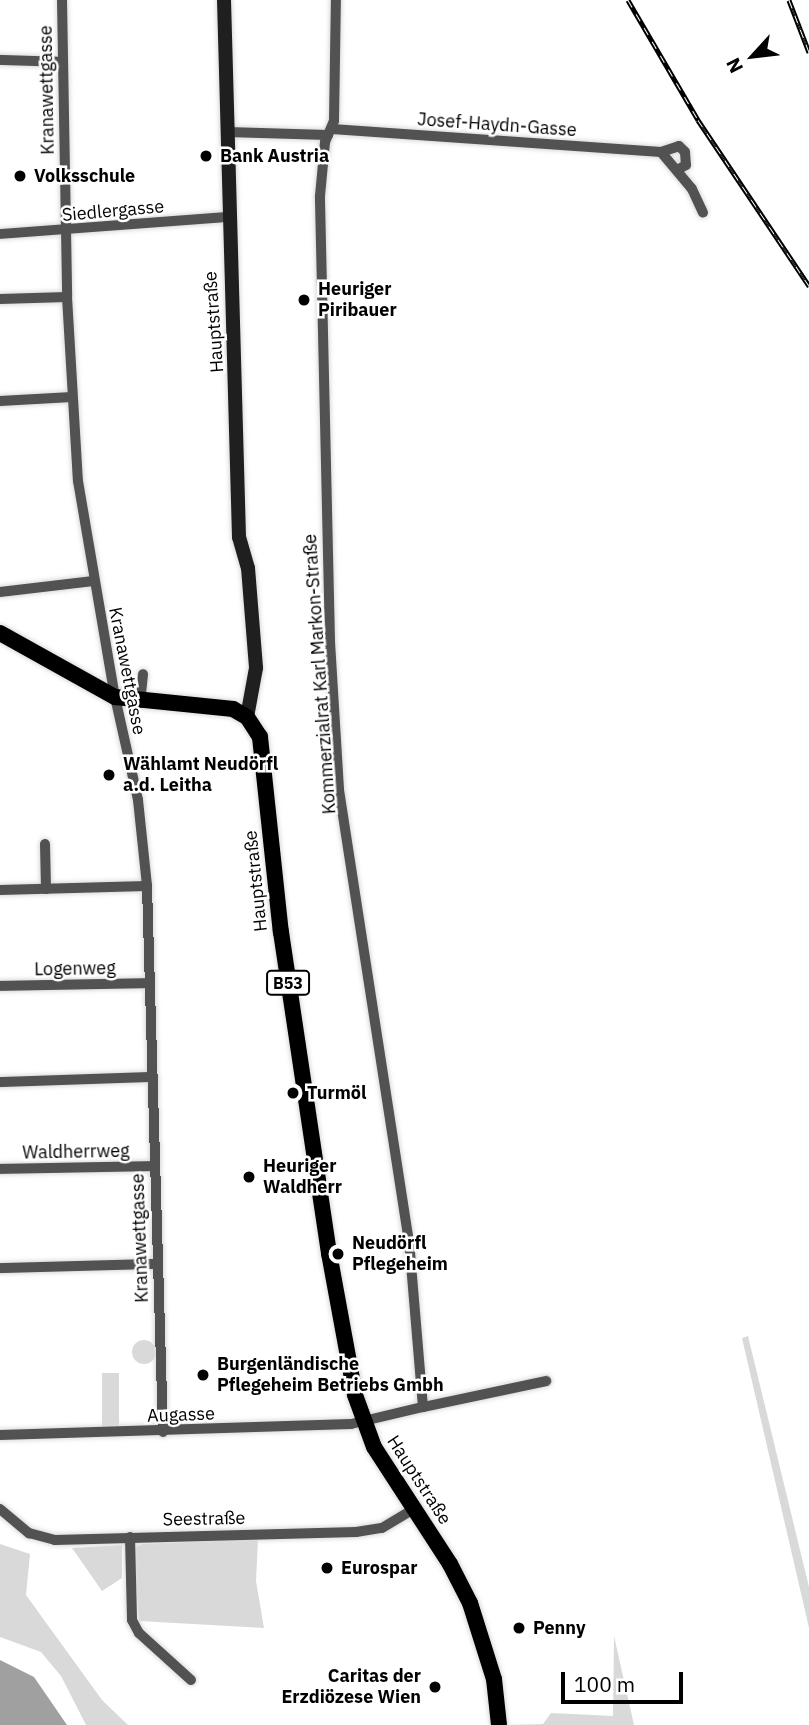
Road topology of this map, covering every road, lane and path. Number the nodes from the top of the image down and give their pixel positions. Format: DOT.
graph roads {
  1 [pos="62,0"];
  2 [pos="223,0"];
  3 [pos="336,0"];
  4 [pos="0,60"];
  5 [pos="62,62"];
  6 [pos="227,132"];
  7 [pos="330,132"];
  8 [pos="661,152"];
  9 [pos="677,170"];
  10 [pos="703,213"];
  11 [pos="228,217"];
  12 [pos="65,232"];
  13 [pos="0,234"];
  14 [pos="67,297"];
  15 [pos="0,299"];
  16 [pos="72,397"];
  17 [pos="0,401"];
  18 [pos="93,581"];
  19 [pos="0,592"];
  20 [pos="0,634"];
  21 [pos="143,674"];
  22 [pos="114,697"];
  23 [pos="140,703"];
  24 [pos="247,717"];
  25 [pos="45,844"];
  26 [pos="147,886"];
  27 [pos="46,889"];
  28 [pos="0,890"];
  29 [pos="150,983"];
  30 [pos="0,986"];
  31 [pos="152,1077"];
  32 [pos="0,1082"];
  33 [pos="152,1166"];
  34 [pos="0,1169"];
  35 [pos="155,1264"];
  36 [pos="0,1268"];
  37 [pos="546,1381"];
  38 [pos="423,1407"];
  39 [pos="363,1421"];
  40 [pos="163,1432"];
  41 [pos="0,1435"];
  42 [pos="414,1509"];
  43 [pos="0,1510"];
  44 [pos="130,1536"];
  45 [pos="191,1680"];
  46 [pos="499,1725"];
  1 -- 5 [label="street, Kranawettgasse"];
  2 -- 6 [label="street, Hauptstraße"];
  3 -- 7 [label="street, Kommerzialrat Karl Markon-Straße"];
  4 -- 5 [label="street"];
  5 -- 12 [label="street, Kranawettgasse"];
  6 -- 7 [label="street, Josef-Haydn-Gasse"];
  6 -- 11 [label="street, Hauptstraße"];
  7 -- 8 [label="street, Josef-Haydn-Gasse"];
  7 -- 38 [label="street, Kommerzialrat Karl Markon-Straße"];
  8 -- 9 [label="street, Josef-Haydn-Gasse"];
  8 -- 9 [label="street, Josef-Haydn-Gasse"];
  9 -- 10 [label="street, Josef-Haydn-Gasse"];
  11 -- 12 [label="street, Siedlergasse"];
  11 -- 24 [label="street, Hauptstraße"];
  12 -- 13 [label="street, Siedlergasse"];
  12 -- 14 [label="street, Kranawettgasse"];
  14 -- 15 [label="street"];
  14 -- 16 [label="street, Kranawettgasse"];
  16 -- 17 [label="street"];
  16 -- 18 [label="street, Kranawettgasse"];
  18 -- 19 [label="street"];
  18 -- 22 [label="street, Kranawettgasse"];
  20 -- 22 [label="main road"];
  21 -- 23 [label="street"];
  22 -- 23 [label="main road"];
  22 -- 26 [label="street, Kranawettgasse"];
  23 -- 24 [label="main road"];
  24 -- 39 [label="main road, Hauptstraße / B53"];
  25 -- 27 [label="street"];
  26 -- 27 [label="street"];
  26 -- 29 [label="street, Kranawettgasse"];
  27 -- 28 [label="street"];
  29 -- 30 [label="street, Logenweg"];
  29 -- 31 [label="street, Kranawettgasse"];
  31 -- 32 [label="street"];
  31 -- 33 [label="street, Kranawettgasse"];
  33 -- 34 [label="street, Waldherrweg"];
  33 -- 35 [label="street, Kranawettgasse"];
  35 -- 36 [label="street"];
  35 -- 40 [label="street, Kranawettgasse"];
  37 -- 38 [label="street"];
  38 -- 39 [label="street"];
  39 -- 40 [label="street, Augasse"];
  39 -- 42 [label="main road, Hauptstraße / B53"];
  40 -- 41 [label="street, Augasse"];
  42 -- 44 [label="street, Seestraße"];
  42 -- 46 [label="main road, Hauptstraße / B53"];
  43 -- 44 [label="street, Seestraße"];
  44 -- 45 [label="street"];
}
